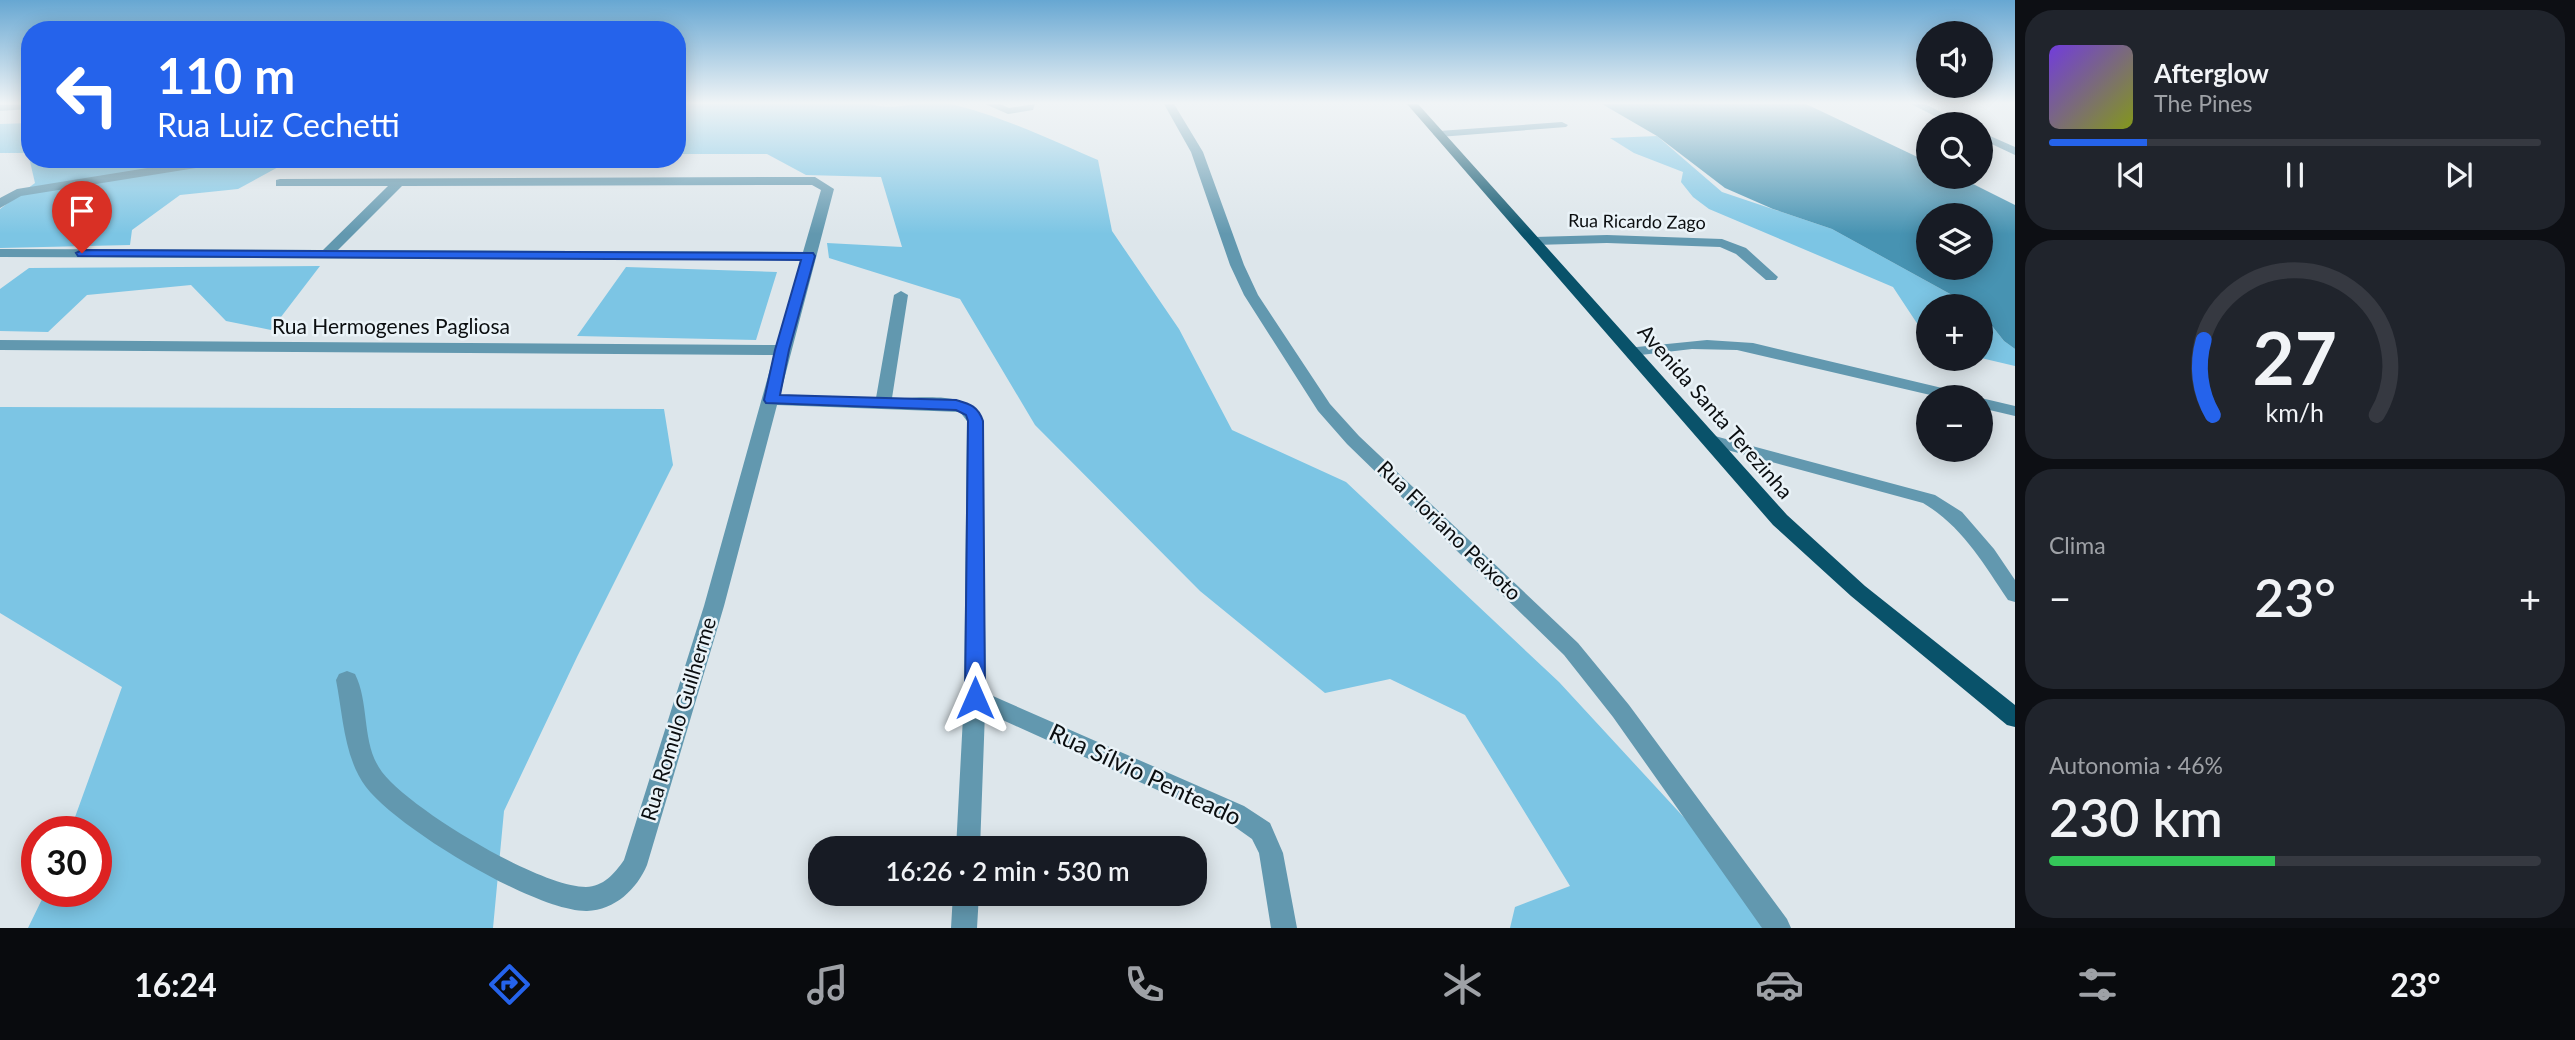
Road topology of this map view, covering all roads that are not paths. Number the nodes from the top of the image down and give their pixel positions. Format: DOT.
graph roads {
  1 [pos="1194,147"];
  2 [pos="1451,147"];
  3 [pos="171,168"];
  4 [pos="280,183"];
  5 [pos="397,184"];
  6 [pos="0,191"];
  7 [pos="17,193"];
  8 [pos="0,204"];
  9 [pos="1534,242"];
  10 [pos="0,253"];
  11 [pos="327,254"];
  12 [pos="808,256"];
  13 [pos="1771,277"];
  14 [pos="901,295"];
  15 [pos="0,345"];
  16 [pos="782,350"];
  17 [pos="1632,351"];
  18 [pos="1916,387"];
  19 [pos="771,400"];
  20 [pos="883,403"];
  21 [pos="1993,405"];
  22 [pos="2015,411"];
  23 [pos="1712,440"];
  24 [pos="2015,594"];
  25 [pos="347,680"];
  26 [pos="975,698"];
  27 [pos="2015,718"];
  28 [pos="969,836"];
  29 [pos="965,906"];
  30 [pos="964,928"];
  31 [pos="1284,928"];
  32 [pos="1778,928"];
  1 -- 32 [label="street, Rua Floriano Peixoto"];
  2 -- 9 [label="main road, Avenida Santa Terezinha"];
  3 -- 7 [label="street"];
  4 -- 5 [label="street"];
  5 -- 11 [label="street"];
  5 -- 12 [label="street, Rua Romulo Guilherme"];
  6 -- 7 [label="street"];
  7 -- 8 [label="street"];
  9 -- 13 [label="street, Rua Ricardo Zago"];
  9 -- 17 [label="main road, Avenida Santa Terezinha"];
  10 -- 11 [label="street"];
  11 -- 12 [label="street"];
  12 -- 16 [label="street, Rua Romulo Guilherme"];
  14 -- 20 [label="street"];
  15 -- 16 [label="street, Rua Hermogenes Pagliosa"];
  16 -- 19 [label="street, Rua Romulo Guilherme"];
  17 -- 18 [label="street"];
  17 -- 23 [label="main road, Avenida Santa Terezinha"];
  19 -- 20 [label="street"];
  19 -- 25 [label="street, Rua Romulo Guilherme"];
  20 -- 26 [label="street"];
  21 -- 22 [label="street"];
  23 -- 24 [label="street"];
  23 -- 27 [label="main road, Avenida Santa Terezinha"];
  26 -- 28 [label="street"];
  26 -- 31 [label="street, Rua Sílvio Penteado"];
  29 -- 30 [label="street"];
}
